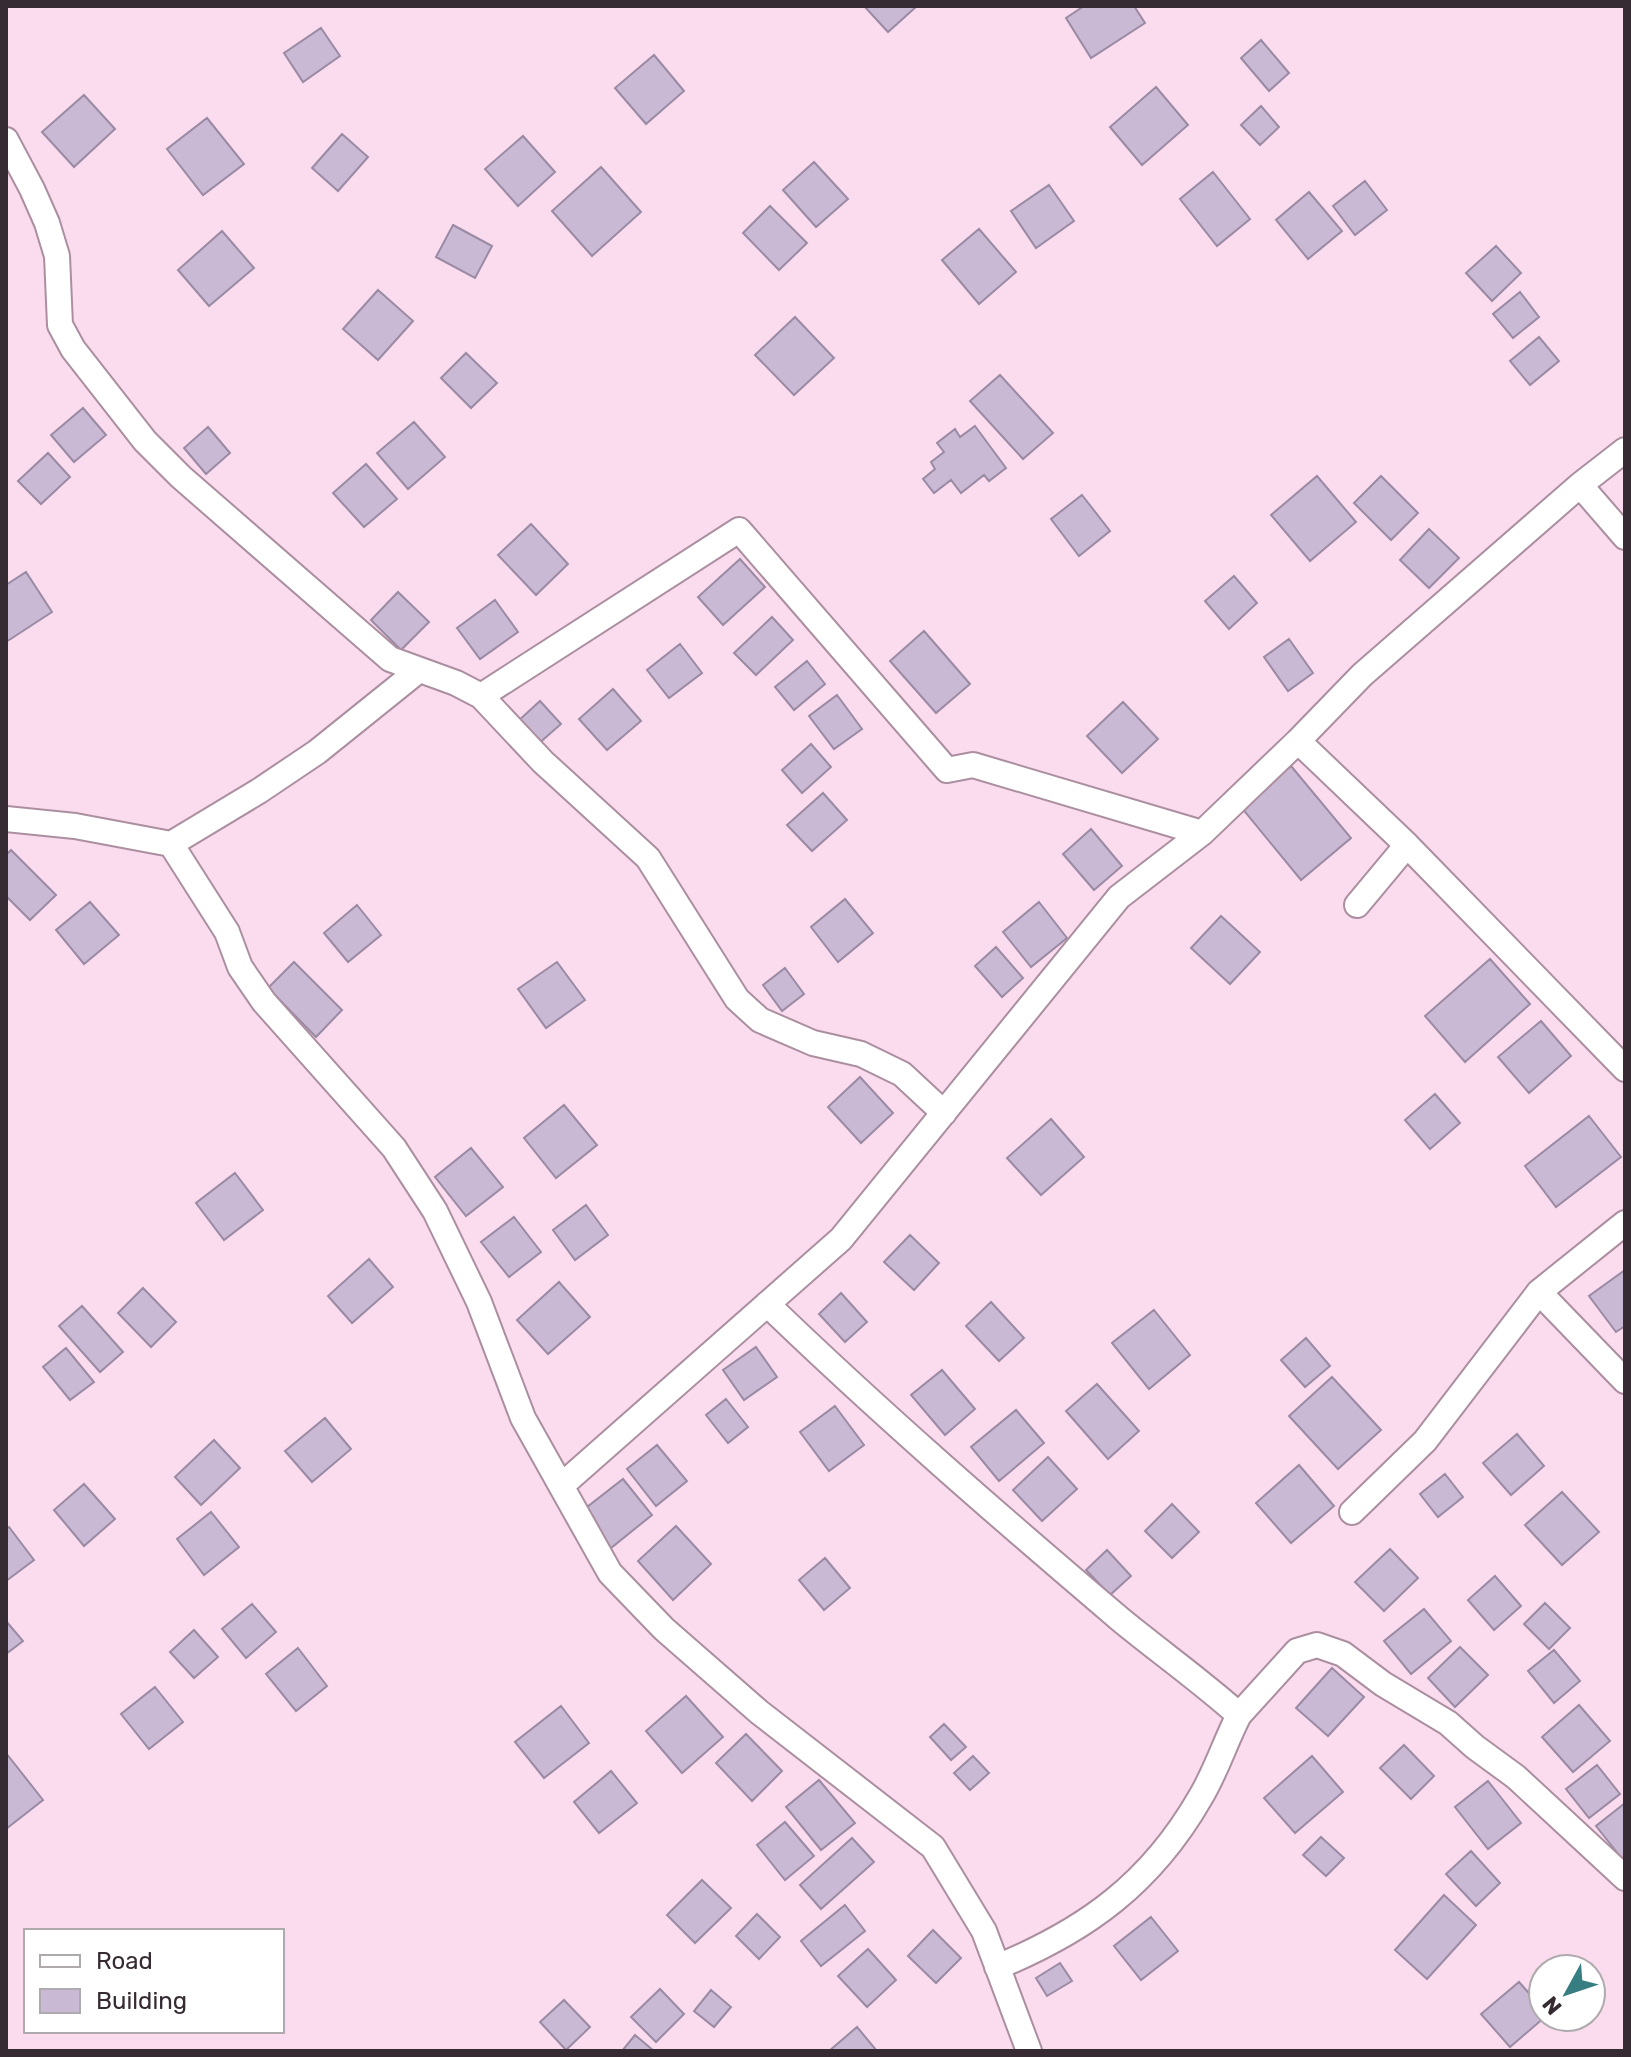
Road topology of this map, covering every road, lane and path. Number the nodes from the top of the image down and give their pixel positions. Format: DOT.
graph roads {
  1 [pos="6,140"];
  2 [pos="1625,450"];
  3 [pos="1580,485"];
  4 [pos="1625,537"];
  5 [pos="419,670"];
  6 [pos="481,696"];
  7 [pos="1298,741"];
  8 [pos="6,819"];
  9 [pos="1202,833"];
  10 [pos="171,844"];
  11 [pos="1407,845"];
  12 [pos="1357,905"];
  13 [pos="1625,1069"];
  14 [pos="944,1113"];
  15 [pos="1625,1223"];
  16 [pos="1539,1292"];
  17 [pos="767,1304"];
  18 [pos="1625,1381"];
  19 [pos="561,1486"];
  20 [pos="1352,1512"];
  21 [pos="1239,1715"];
  22 [pos="1625,1878"];
  23 [pos="997,1967"];
  24 [pos="1029,2051"];
  1 -- 5 [label="street"];
  2 -- 3 [label="street"];
  3 -- 4 [label="street"];
  3 -- 7 [label="street"];
  5 -- 6 [label="street"];
  5 -- 10 [label="street"];
  6 -- 9 [label="street"];
  6 -- 14 [label="street"];
  7 -- 9 [label="street"];
  7 -- 11 [label="street"];
  8 -- 10 [label="street"];
  9 -- 14 [label="street"];
  10 -- 19 [label="street"];
  11 -- 12 [label="street"];
  11 -- 13 [label="street"];
  14 -- 17 [label="street"];
  15 -- 16 [label="street"];
  16 -- 18 [label="street"];
  16 -- 20 [label="street"];
  17 -- 19 [label="street"];
  17 -- 21 [label="street"];
  19 -- 23 [label="street"];
  21 -- 22 [label="street"];
  21 -- 23 [label="street"];
  23 -- 24 [label="street"];
}
